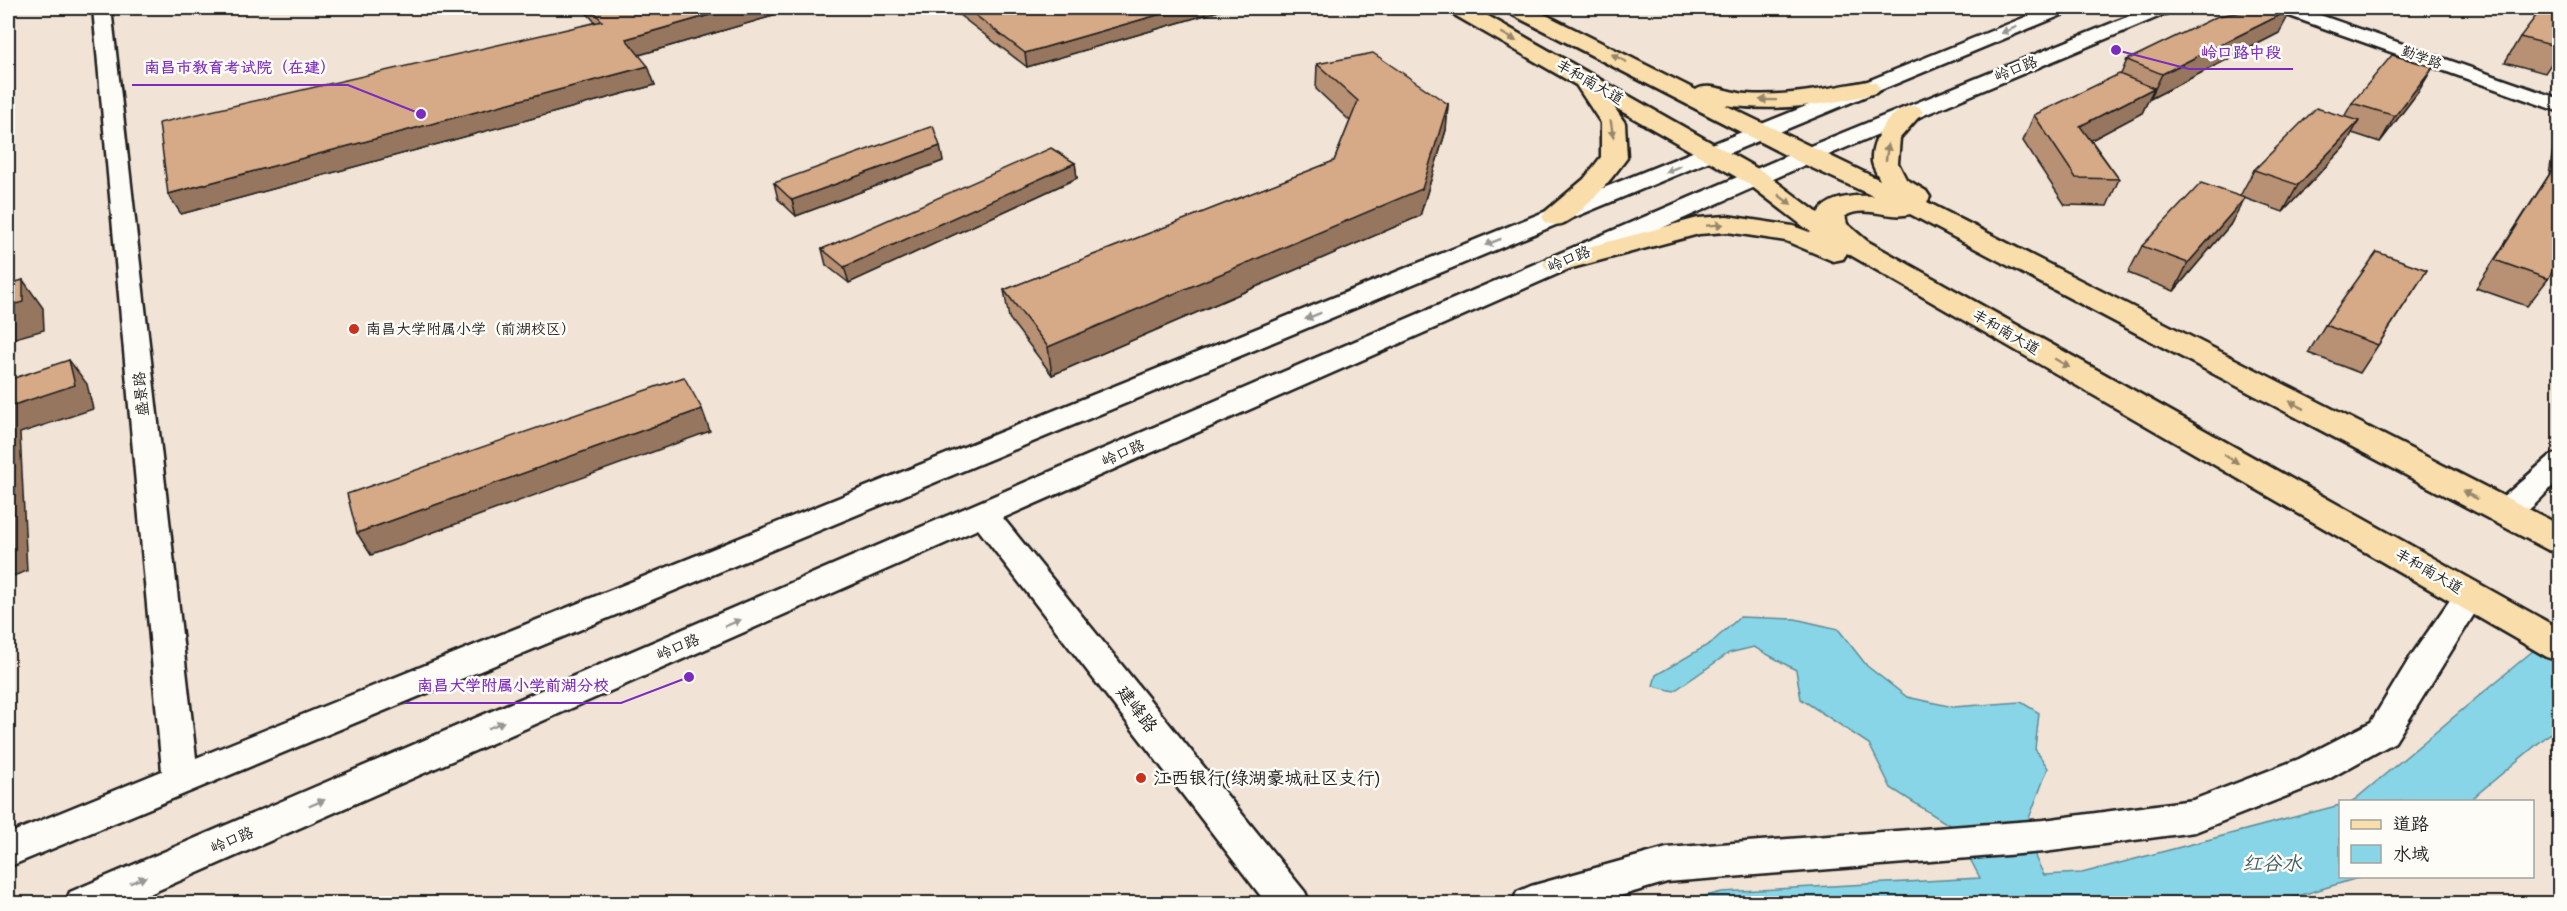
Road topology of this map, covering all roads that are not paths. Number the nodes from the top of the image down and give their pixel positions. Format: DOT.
graph roads {
  1 [pos="102,8"];
  2 [pos="1459,8"];
  3 [pos="2063,8"];
  4 [pos="2164,8"];
  5 [pos="2284,8"];
  6 [pos="1530,11"];
  7 [pos="1650,74"];
  8 [pos="1584,79"];
  9 [pos="1868,88"];
  10 [pos="2559,106"];
  11 [pos="1911,112"];
  12 [pos="1761,132"];
  13 [pos="1713,153"];
  14 [pos="1806,156"];
  15 [pos="1756,178"];
  16 [pos="1880,205"];
  17 [pos="1556,217"];
  18 [pos="1959,229"];
  19 [pos="1557,264"];
  20 [pos="1890,265"];
  21 [pos="2061,282"];
  22 [pos="2000,328"];
  23 [pos="2160,334"];
  24 [pos="2559,463"];
  25 [pos="2504,513"];
  26 [pos="983,514"];
  27 [pos="2559,541"];
  28 [pos="2470,595"];
  29 [pos="2559,647"];
  30 [pos="181,780"];
  31 [pos="8,851"];
  32 [pos="84,903"];
  33 [pos="1291,903"];
  34 [pos="1531,903"];
  1 -- 30 [label="street, 盛景路"];
  2 -- 8 [label="main road, 丰和南大道, one-way"];
  3 -- 9 [label="street, one-way"];
  4 -- 11 [label="street, 岭口路"];
  5 -- 10 [label="street, 勤学路"];
  7 -- 6 [label="main road, one-way"];
  9 -- 7 [label="main road, one-way"];
  7 -- 12 [label="main road"];
  8 -- 13 [label="main road, 丰和南大道"];
  8 -- 17 [label="main road, one-way"];
  9 -- 12 [label="street"];
  11 -- 14 [label="street, 岭口路"];
  21 -- 11 [label="main road, one-way"];
  12 -- 13 [label="street"];
  12 -- 14 [label="main road"];
  13 -- 15 [label="main road, 丰和南大道"];
  13 -- 17 [label="street, one-way"];
  14 -- 15 [label="street, 岭口路"];
  14 -- 16 [label="main road"];
  14 -- 18 [label="main road"];
  15 -- 19 [label="street, 岭口路"];
  15 -- 20 [label="main road, 丰和南大道, one-way"];
  16 -- 18 [label="main road"];
  16 -- 20 [label="main road"];
  16 -- 23 [label="main road"];
  17 -- 30 [label="street, one-way"];
  18 -- 21 [label="main road"];
  19 -- 22 [label="main road, one-way"];
  19 -- 26 [label="street, 岭口路"];
  20 -- 22 [label="main road, 丰和南大道"];
  21 -- 23 [label="main road"];
  22 -- 28 [label="main road, 丰和南大道, one-way"];
  25 -- 23 [label="main road, one-way"];
  24 -- 25 [label="street"];
  25 -- 27 [label="main road"];
  32 -- 26 [label="street, 岭口路, one-way"];
  26 -- 33 [label="street, 建峰路"];
  28 -- 29 [label="main road, 丰和南大道"];
  28 -- 34 [label="street"];
  30 -- 31 [label="street"];
}
